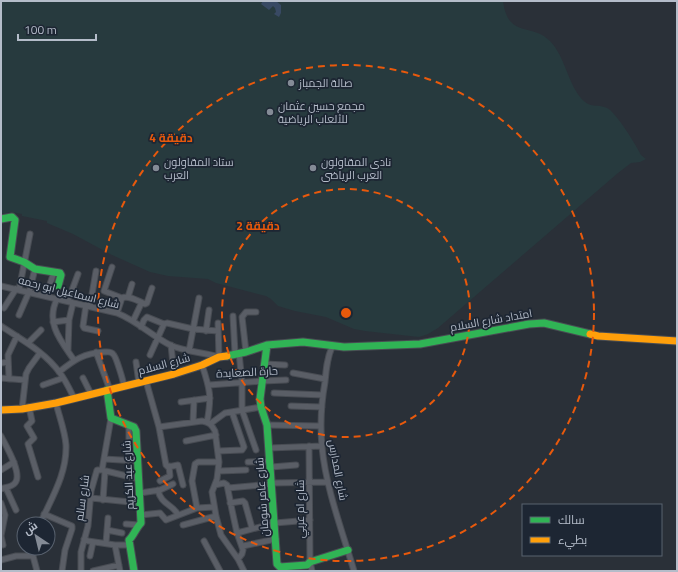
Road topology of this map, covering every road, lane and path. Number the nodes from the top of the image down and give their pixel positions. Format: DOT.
graph roads {
  1 [pos="1,219"];
  2 [pos="30,234"];
  3 [pos="24,262"];
  4 [pos="112,267"];
  5 [pos="35,269"];
  6 [pos="96,271"];
  7 [pos="54,272"];
  8 [pos="78,274"];
  9 [pos="132,284"];
  10 [pos="1,286"];
  11 [pos="58,286"];
  12 [pos="152,288"];
  13 [pos="18,290"];
  14 [pos="30,292"];
  15 [pos="46,296"];
  16 [pos="128,297"];
  17 [pos="122,298"];
  18 [pos="199,298"];
  19 [pos="57,299"];
  20 [pos="70,302"];
  21 [pos="143,303"];
  22 [pos="88,306"];
  23 [pos="4,308"];
  24 [pos="209,310"];
  25 [pos="256,312"];
  26 [pos="117,313"];
  27 [pos="19,315"];
  28 [pos="233,316"];
  29 [pos="69,320"];
  30 [pos="133,321"];
  31 [pos="53,322"];
  32 [pos="218,323"];
  33 [pos="164,324"];
  34 [pos="1,326"];
  35 [pos="141,327"];
  36 [pos="193,329"];
  37 [pos="41,330"];
  38 [pos="98,331"];
  39 [pos="206,331"];
  40 [pos="218,331"];
  41 [pos="17,336"];
  42 [pos="158,338"];
  43 [pos="677,341"];
  44 [pos="28,343"];
  45 [pos="267,345"];
  46 [pos="171,346"];
  47 [pos="332,347"];
  48 [pos="68,350"];
  49 [pos="189,351"];
  50 [pos="96,352"];
  51 [pos="40,353"];
  52 [pos="240,353"];
  53 [pos="150,355"];
  54 [pos="219,357"];
  55 [pos="74,360"];
  56 [pos="8,362"];
  57 [pos="136,362"];
  58 [pos="1,363"];
  59 [pos="265,364"];
  60 [pos="202,365"];
  61 [pos="286,365"];
  62 [pos="59,372"];
  63 [pos="293,373"];
  64 [pos="174,374"];
  65 [pos="1,378"];
  66 [pos="63,378"];
  67 [pos="83,378"];
  68 [pos="10,379"];
  69 [pos="325,379"];
  70 [pos="25,380"];
  71 [pos="286,380"];
  72 [pos="263,381"];
  73 [pos="143,382"];
  74 [pos="242,382"];
  75 [pos="43,385"];
  76 [pos="209,385"];
  77 [pos="124,386"];
  78 [pos="108,390"];
  79 [pos="274,392"];
  80 [pos="91,394"];
  81 [pos="323,395"];
  82 [pos="74,398"];
  83 [pos="210,398"];
  84 [pos="194,400"];
  85 [pos="181,402"];
  86 [pos="56,403"];
  87 [pos="291,406"];
  88 [pos="261,407"];
  89 [pos="322,407"];
  90 [pos="26,408"];
  91 [pos="1,410"];
  92 [pos="242,410"];
  93 [pos="232,412"];
  94 [pos="111,418"];
  95 [pos="193,422"];
  96 [pos="208,423"];
  97 [pos="129,425"];
  98 [pos="267,425"];
  99 [pos="320,426"];
  100 [pos="159,427"];
  101 [pos="216,435"];
  102 [pos="1,436"];
  103 [pos="129,439"];
  104 [pos="186,441"];
  105 [pos="309,446"];
  106 [pos="322,446"];
  107 [pos="269,448"];
  108 [pos="256,450"];
  109 [pos="218,451"];
  110 [pos="104,459"];
  111 [pos="138,461"];
  112 [pos="14,462"];
  113 [pos="219,462"];
  114 [pos="248,462"];
  115 [pos="271,464"];
  116 [pos="296,465"];
  117 [pos="169,466"];
  118 [pos="1,470"];
  119 [pos="246,470"];
  120 [pos="104,471"];
  121 [pos="219,471"];
  122 [pos="38,477"];
  123 [pos="139,479"];
  124 [pos="160,480"];
  125 [pos="309,482"];
  126 [pos="328,482"];
  127 [pos="272,483"];
  128 [pos="173,484"];
  129 [pos="183,485"];
  130 [pos="215,485"];
  131 [pos="3,488"];
  132 [pos="228,488"];
  133 [pos="158,490"];
  134 [pos="140,493"];
  135 [pos="91,498"];
  136 [pos="103,500"];
  137 [pos="1,503"];
  138 [pos="140,503"];
  139 [pos="230,503"];
  140 [pos="214,506"];
  141 [pos="197,508"];
  142 [pos="16,510"];
  143 [pos="44,514"];
  144 [pos="141,515"];
  145 [pos="178,515"];
  146 [pos="216,516"];
  147 [pos="108,518"];
  148 [pos="310,520"];
  149 [pos="275,523"];
  150 [pos="126,524"];
  151 [pos="139,525"];
  152 [pos="183,525"];
  153 [pos="252,528"];
  154 [pos="107,530"];
  155 [pos="122,533"];
  156 [pos="237,533"];
  157 [pos="84,539"];
  158 [pos="276,539"];
  159 [pos="204,541"];
  160 [pos="93,542"];
  161 [pos="106,543"];
  162 [pos="3,545"];
  163 [pos="114,545"];
  164 [pos="130,545"];
  165 [pos="243,546"];
  166 [pos="348,550"];
  167 [pos="16,556"];
  168 [pos="33,556"];
  169 [pos="90,556"];
  170 [pos="238,559"];
  171 [pos="1,560"];
  172 [pos="310,562"];
  173 [pos="119,565"];
  174 [pos="289,569"];
  175 [pos="37,571"];
  176 [pos="62,571"];
  177 [pos="81,571"];
  178 [pos="93,571"];
  179 [pos="120,571"];
  180 [pos="134,571"];
  181 [pos="220,571"];
  182 [pos="244,571"];
  183 [pos="312,571"];
  184 [pos="354,571"];
  1 -- 3 [label="street"];
  2 -- 3 [label="street"];
  3 -- 5 [label="street"];
  3 -- 13 [label="street"];
  4 -- 17 [label="street"];
  5 -- 7 [label="street"];
  5 -- 14 [label="street"];
  6 -- 22 [label="street"];
  7 -- 11 [label="street"];
  7 -- 15 [label="street"];
  8 -- 20 [label="street"];
  9 -- 16 [label="street"];
  10 -- 13 [label="street, شارع اسماعيل ابو رحمه"];
  12 -- 21 [label="street"];
  13 -- 14 [label="street, شارع اسماعيل ابو رحمه"];
  13 -- 23 [label="street"];
  14 -- 15 [label="street, شارع اسماعيل ابو رحمه"];
  14 -- 27 [label="street"];
  15 -- 19 [label="street, شارع اسماعيل ابو رحمه"];
  16 -- 17 [label="street"];
  16 -- 21 [label="street"];
  17 -- 26 [label="street"];
  18 -- 36 [label="street"];
  19 -- 20 [label="street, شارع اسماعيل ابو رحمه"];
  19 -- 31 [label="street"];
  20 -- 22 [label="street, شارع اسماعيل ابو رحمه"];
  20 -- 29 [label="street"];
  21 -- 30 [label="street"];
  22 -- 26 [label="street, شارع اسماعيل ابو رحمه"];
  22 -- 38 [label="street"];
  24 -- 39 [label="street"];
  25 -- 52 [label="street"];
  26 -- 30 [label="street, شارع اسماعيل ابو رحمه"];
  28 -- 52 [label="street"];
  29 -- 31 [label="street"];
  29 -- 48 [label="street"];
  30 -- 35 [label="street, شارع اسماعيل ابو رحمه"];
  31 -- 48 [label="street"];
  32 -- 40 [label="street"];
  33 -- 35 [label="street"];
  33 -- 36 [label="street"];
  33 -- 42 [label="street"];
  34 -- 41 [label="street"];
  35 -- 42 [label="street, شارع اسماعيل ابو رحمه"];
  36 -- 39 [label="street"];
  36 -- 49 [label="street"];
  37 -- 44 [label="street"];
  39 -- 40 [label="street"];
  40 -- 54 [label="street"];
  41 -- 44 [label="street"];
  41 -- 56 [label="street"];
  42 -- 46 [label="street, شارع اسماعيل ابو رحمه"];
  42 -- 53 [label="street"];
  43 -- 47 [label="street, امتداد شارع السلام"];
  44 -- 51 [label="street"];
  45 -- 47 [label="street, شارع السلام"];
  45 -- 52 [label="street, شارع السلام"];
  45 -- 59 [label="street"];
  46 -- 49 [label="street, شارع اسماعيل ابو رحمه"];
  46 -- 64 [label="street"];
  47 -- 69 [label="street, شارع المدارس"];
  48 -- 55 [label="street"];
  49 -- 54 [label="street, شارع اسماعيل ابو رحمه"];
  50 -- 55 [label="street"];
  50 -- 77 [label="street"];
  50 -- 78 [label="street"];
  51 -- 62 [label="street"];
  51 -- 70 [label="street"];
  52 -- 54 [label="street, شارع السلام"];
  52 -- 74 [label="street"];
  54 -- 60 [label="street, شارع السلام"];
  55 -- 62 [label="street"];
  56 -- 58 [label="street"];
  56 -- 68 [label="street"];
  57 -- 73 [label="street"];
  59 -- 61 [label="street"];
  59 -- 72 [label="street"];
  60 -- 64 [label="street, شارع السلام"];
  60 -- 76 [label="street"];
  62 -- 66 [label="street"];
  63 -- 69 [label="street"];
  64 -- 73 [label="street, شارع السلام"];
  65 -- 68 [label="street"];
  66 -- 75 [label="street"];
  66 -- 82 [label="street"];
  67 -- 80 [label="street"];
  68 -- 70 [label="street"];
  69 -- 81 [label="street, شارع المدارس"];
  70 -- 90 [label="street"];
  71 -- 72 [label="street, حارة الصعايدة"];
  72 -- 74 [label="street, حارة الصعايدة"];
  72 -- 88 [label="street"];
  73 -- 77 [label="street, شارع السلام"];
  73 -- 100 [label="street"];
  74 -- 76 [label="street, حارة الصعايدة"];
  74 -- 92 [label="street"];
  76 -- 83 [label="street"];
  77 -- 78 [label="street, شارع السلام"];
  78 -- 80 [label="street, شارع السلام"];
  78 -- 94 [label="street"];
  79 -- 81 [label="street"];
  80 -- 82 [label="street, شارع السلام"];
  81 -- 89 [label="street, شارع المدارس"];
  82 -- 86 [label="street, شارع السلام"];
  83 -- 84 [label="street"];
  83 -- 96 [label="street"];
  84 -- 85 [label="street"];
  84 -- 95 [label="street"];
  86 -- 90 [label="street, شارع السلام"];
  86 -- 143 [label="street"];
  87 -- 89 [label="street"];
  88 -- 92 [label="street"];
  88 -- 98 [label="street, شارع عامر شومان"];
  89 -- 99 [label="street, شارع المدارس"];
  90 -- 91 [label="street, شارع السلام"];
  90 -- 122 [label="street"];
  92 -- 93 [label="street"];
  92 -- 108 [label="street"];
  93 -- 96 [label="street"];
  93 -- 109 [label="street"];
  94 -- 97 [label="street, شارع عبد الكريم"];
  94 -- 110 [label="street, شارع سالم"];
  95 -- 96 [label="street"];
  95 -- 100 [label="street"];
  96 -- 101 [label="street"];
  97 -- 103 [label="street"];
  97 -- 111 [label="street, شارع عبد الكريم"];
  98 -- 99 [label="street"];
  98 -- 107 [label="street, شارع عامر شومان"];
  99 -- 106 [label="street, شارع المدارس"];
  100 -- 117 [label="street"];
  101 -- 104 [label="street"];
  101 -- 109 [label="street"];
  102 -- 112 [label="street"];
  105 -- 106 [label="street"];
  105 -- 107 [label="street"];
  105 -- 125 [label="street, شارع ام عربي"];
  106 -- 126 [label="street, شارع المدارس"];
  107 -- 115 [label="street, شارع عامر شومان"];
  109 -- 113 [label="street"];
  110 -- 111 [label="street"];
  110 -- 120 [label="street, شارع سالم"];
  111 -- 123 [label="street, شارع عبد الكريم"];
  112 -- 118 [label="street"];
  112 -- 131 [label="street"];
  113 -- 121 [label="street"];
  113 -- 141 [label="street"];
  114 -- 115 [label="street"];
  115 -- 116 [label="street"];
  115 -- 127 [label="street, شارع عامر شومان"];
  117 -- 124 [label="street"];
  117 -- 129 [label="street"];
  119 -- 121 [label="street"];
  120 -- 123 [label="street"];
  120 -- 135 [label="street, شارع سالم"];
  120 -- 136 [label="street"];
  121 -- 130 [label="street"];
  123 -- 134 [label="street, شارع عبد الكريم"];
  125 -- 126 [label="street"];
  125 -- 127 [label="street"];
  125 -- 148 [label="street, شارع ام عربي"];
  126 -- 166 [label="street, شارع المدارس"];
  127 -- 132 [label="street"];
  127 -- 149 [label="street, شارع عامر شومان"];
  128 -- 133 [label="street"];
  130 -- 132 [label="street"];
  130 -- 140 [label="street"];
  131 -- 142 [label="street"];
  132 -- 139 [label="street"];
  133 -- 134 [label="street"];
  133 -- 145 [label="street"];
  134 -- 138 [label="street, شارع عبد الكريم"];
  135 -- 136 [label="street"];
  135 -- 157 [label="street, شارع سالم"];
  136 -- 138 [label="street"];
  137 -- 162 [label="street"];
  138 -- 144 [label="street, شارع عبد الكريم"];
  139 -- 153 [label="street"];
  139 -- 156 [label="street"];
  140 -- 141 [label="street"];
  140 -- 146 [label="street"];
  141 -- 145 [label="street"];
  143 -- 176 [label="street"];
  144 -- 145 [label="street"];
  144 -- 151 [label="street, شارع عبد الكريم"];
  146 -- 152 [label="street"];
  146 -- 170 [label="street"];
  147 -- 154 [label="street"];
  148 -- 149 [label="street"];
  148 -- 172 [label="street, شارع ام عربي"];
  149 -- 153 [label="street"];
  149 -- 158 [label="street, شارع عامر شومان"];
  150 -- 151 [label="street"];
  151 -- 164 [label="street, شارع عبد الكريم"];
  153 -- 156 [label="street"];
  154 -- 155 [label="street"];
  154 -- 161 [label="street"];
  156 -- 165 [label="street"];
  157 -- 160 [label="street"];
  157 -- 177 [label="street, شارع سالم"];
  158 -- 165 [label="street"];
  158 -- 174 [label="street, شارع عامر شومان"];
  159 -- 181 [label="street"];
  160 -- 161 [label="street"];
  160 -- 169 [label="street"];
  161 -- 163 [label="street"];
  163 -- 164 [label="street"];
  163 -- 173 [label="street"];
  164 -- 180 [label="street, شارع عبد الكريم"];
  165 -- 170 [label="street"];
  166 -- 172 [label="street"];
  166 -- 184 [label="street, شارع المدارس"];
  167 -- 171 [label="street"];
  168 -- 175 [label="street"];
  170 -- 182 [label="street"];
  172 -- 174 [label="street"];
  172 -- 183 [label="street, شارع ام عربي"];
  173 -- 178 [label="street"];
  173 -- 179 [label="street"];
}
